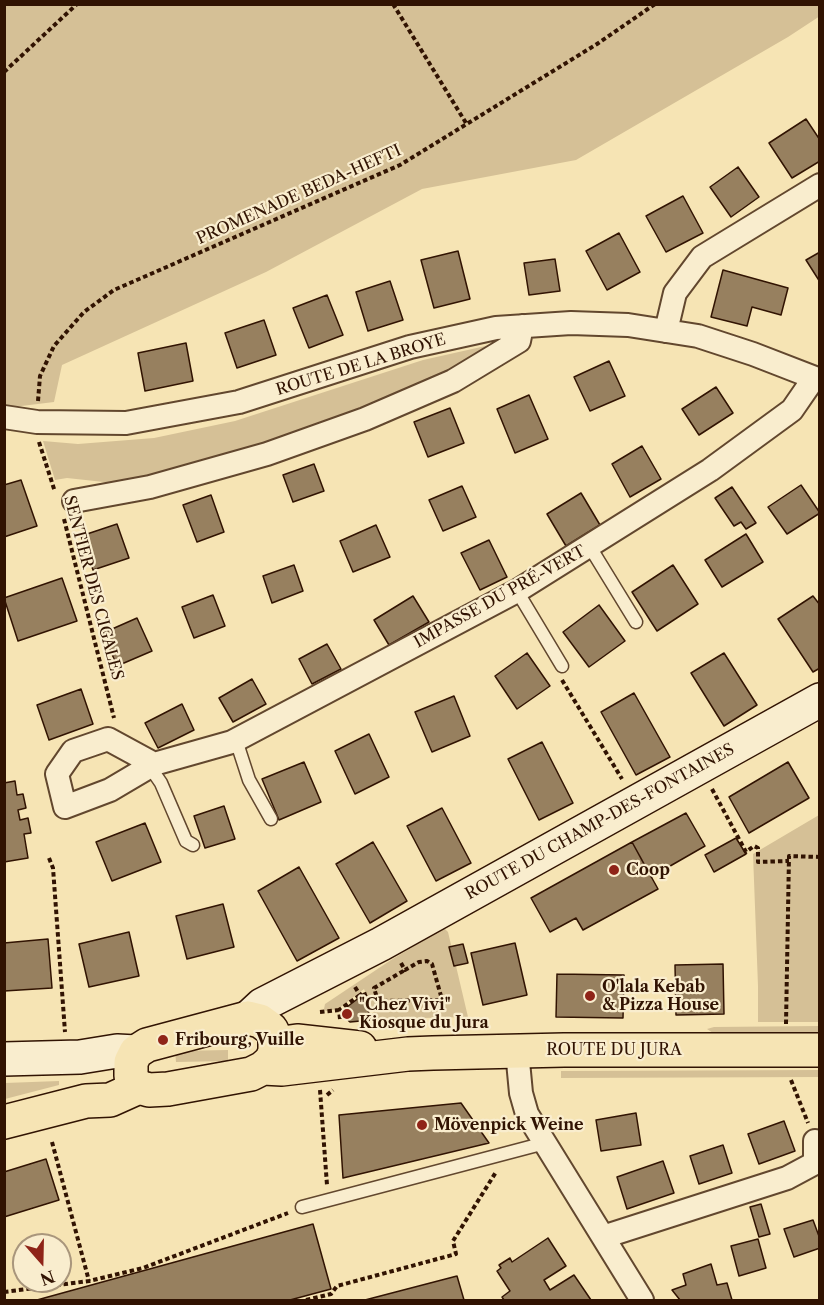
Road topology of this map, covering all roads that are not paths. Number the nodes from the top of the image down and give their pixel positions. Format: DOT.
graph roads {
  1 [pos="819,186"];
  2 [pos="522,326"];
  3 [pos="666,331"];
  4 [pos="817,379"];
  5 [pos="4,417"];
  6 [pos="65,504"];
  7 [pos="590,547"];
  8 [pos="517,591"];
  9 [pos="636,622"];
  10 [pos="562,666"];
  11 [pos="819,700"];
  12 [pos="236,740"];
  13 [pos="152,766"];
  14 [pos="271,819"];
  15 [pos="193,845"];
  16 [pos="264,1040"];
  17 [pos="517,1050"];
  18 [pos="819,1050"];
  19 [pos="4,1059"];
  20 [pos="134,1069"];
  21 [pos="4,1122"];
  22 [pos="815,1141"];
  23 [pos="545,1143"];
  24 [pos="302,1207"];
  25 [pos="603,1237"];
  26 [pos="642,1300"];
  1 -- 3 [label="street"];
  2 -- 3 [label="street, ROUTE DE LA BROYE"];
  2 -- 5 [label="street, ROUTE DE LA BROYE"];
  2 -- 6 [label="street"];
  3 -- 4 [label="street, ROUTE DE LA BROYE"];
  4 -- 7 [label="street, IMPASSE DU PRÉ-VERT"];
  7 -- 8 [label="street, IMPASSE DU PRÉ-VERT"];
  7 -- 9 [label="lane"];
  8 -- 10 [label="lane"];
  8 -- 12 [label="street, IMPASSE DU PRÉ-VERT"];
  11 -- 16 [label="street, ROUTE DU CHAMP-DES-FONTAINES"];
  12 -- 13 [label="street, IMPASSE DU PRÉ-VERT"];
  12 -- 14 [label="lane"];
  13 -- 13 [label="street, IMPASSE DU PRÉ-VERT"];
  13 -- 15 [label="lane"];
  16 -- 17 [label="main road, ROUTE DU JURA"];
  16 -- 20 [label="main road"];
  16 -- 20 [label="main road"];
  17 -- 18 [label="main road, ROUTE DU JURA"];
  17 -- 23 [label="street"];
  19 -- 20 [label="street"];
  20 -- 21 [label="main road"];
  22 -- 25 [label="street"];
  23 -- 24 [label="lane"];
  23 -- 25 [label="street"];
  25 -- 26 [label="street"];
}
